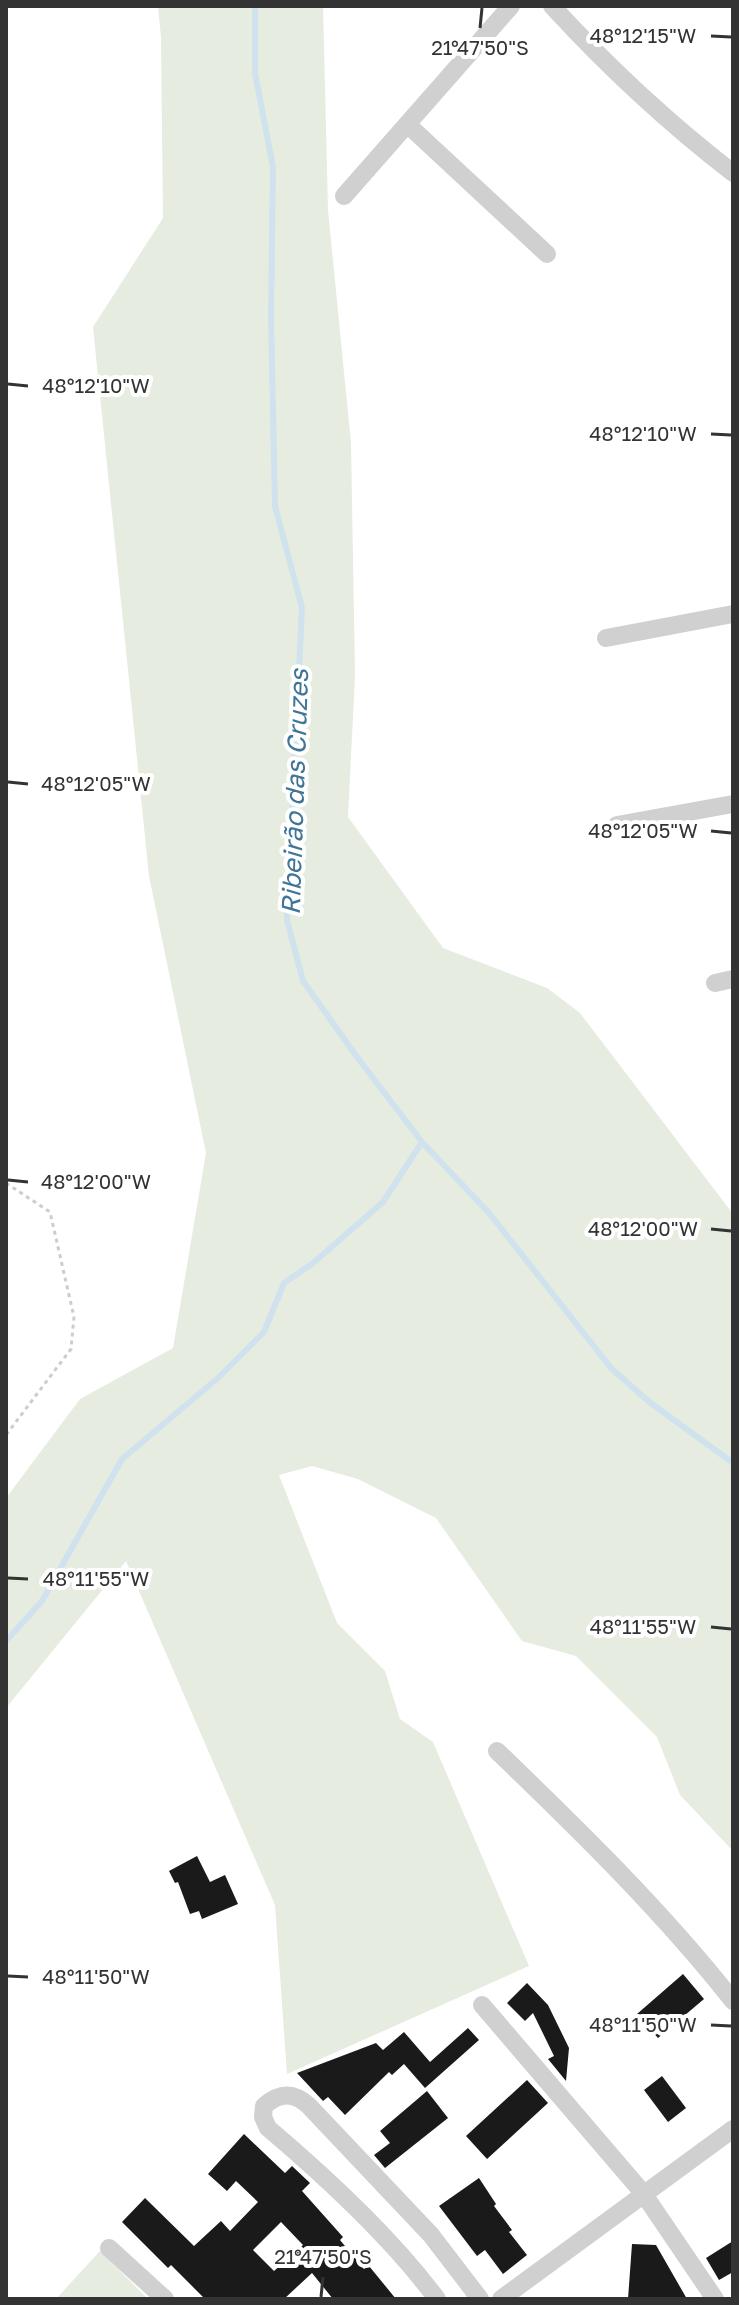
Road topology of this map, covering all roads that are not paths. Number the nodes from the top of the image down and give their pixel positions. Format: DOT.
graph roads {
  1 [pos="511,6"];
  2 [pos="552,6"];
  3 [pos="407,124"];
  4 [pos="733,173"];
  5 [pos="344,196"];
  6 [pos="547,254"];
  7 [pos="733,614"];
  8 [pos="606,638"];
  9 [pos="733,804"];
  10 [pos="617,825"];
  11 [pos="497,1751"];
  12 [pos="733,2001"];
  13 [pos="482,2005"];
  14 [pos="733,2129"];
  15 [pos="643,2193"];
  16 [pos="109,2248"];
  17 [pos="165,2299"];
  18 [pos="437,2299"];
  19 [pos="480,2299"];
  20 [pos="501,2299"];
  21 [pos="715,2299"];
  1 -- 3 [label="street"];
  2 -- 4 [label="street"];
  3 -- 5 [label="street"];
  3 -- 6 [label="street"];
  7 -- 8 [label="street"];
  9 -- 10 [label="street"];
  11 -- 12 [label="street"];
  13 -- 15 [label="street"];
  14 -- 15 [label="street"];
  15 -- 20 [label="street"];
  15 -- 21 [label="street"];
  16 -- 17 [label="street"];
  18 -- 19 [label="street"];
}
